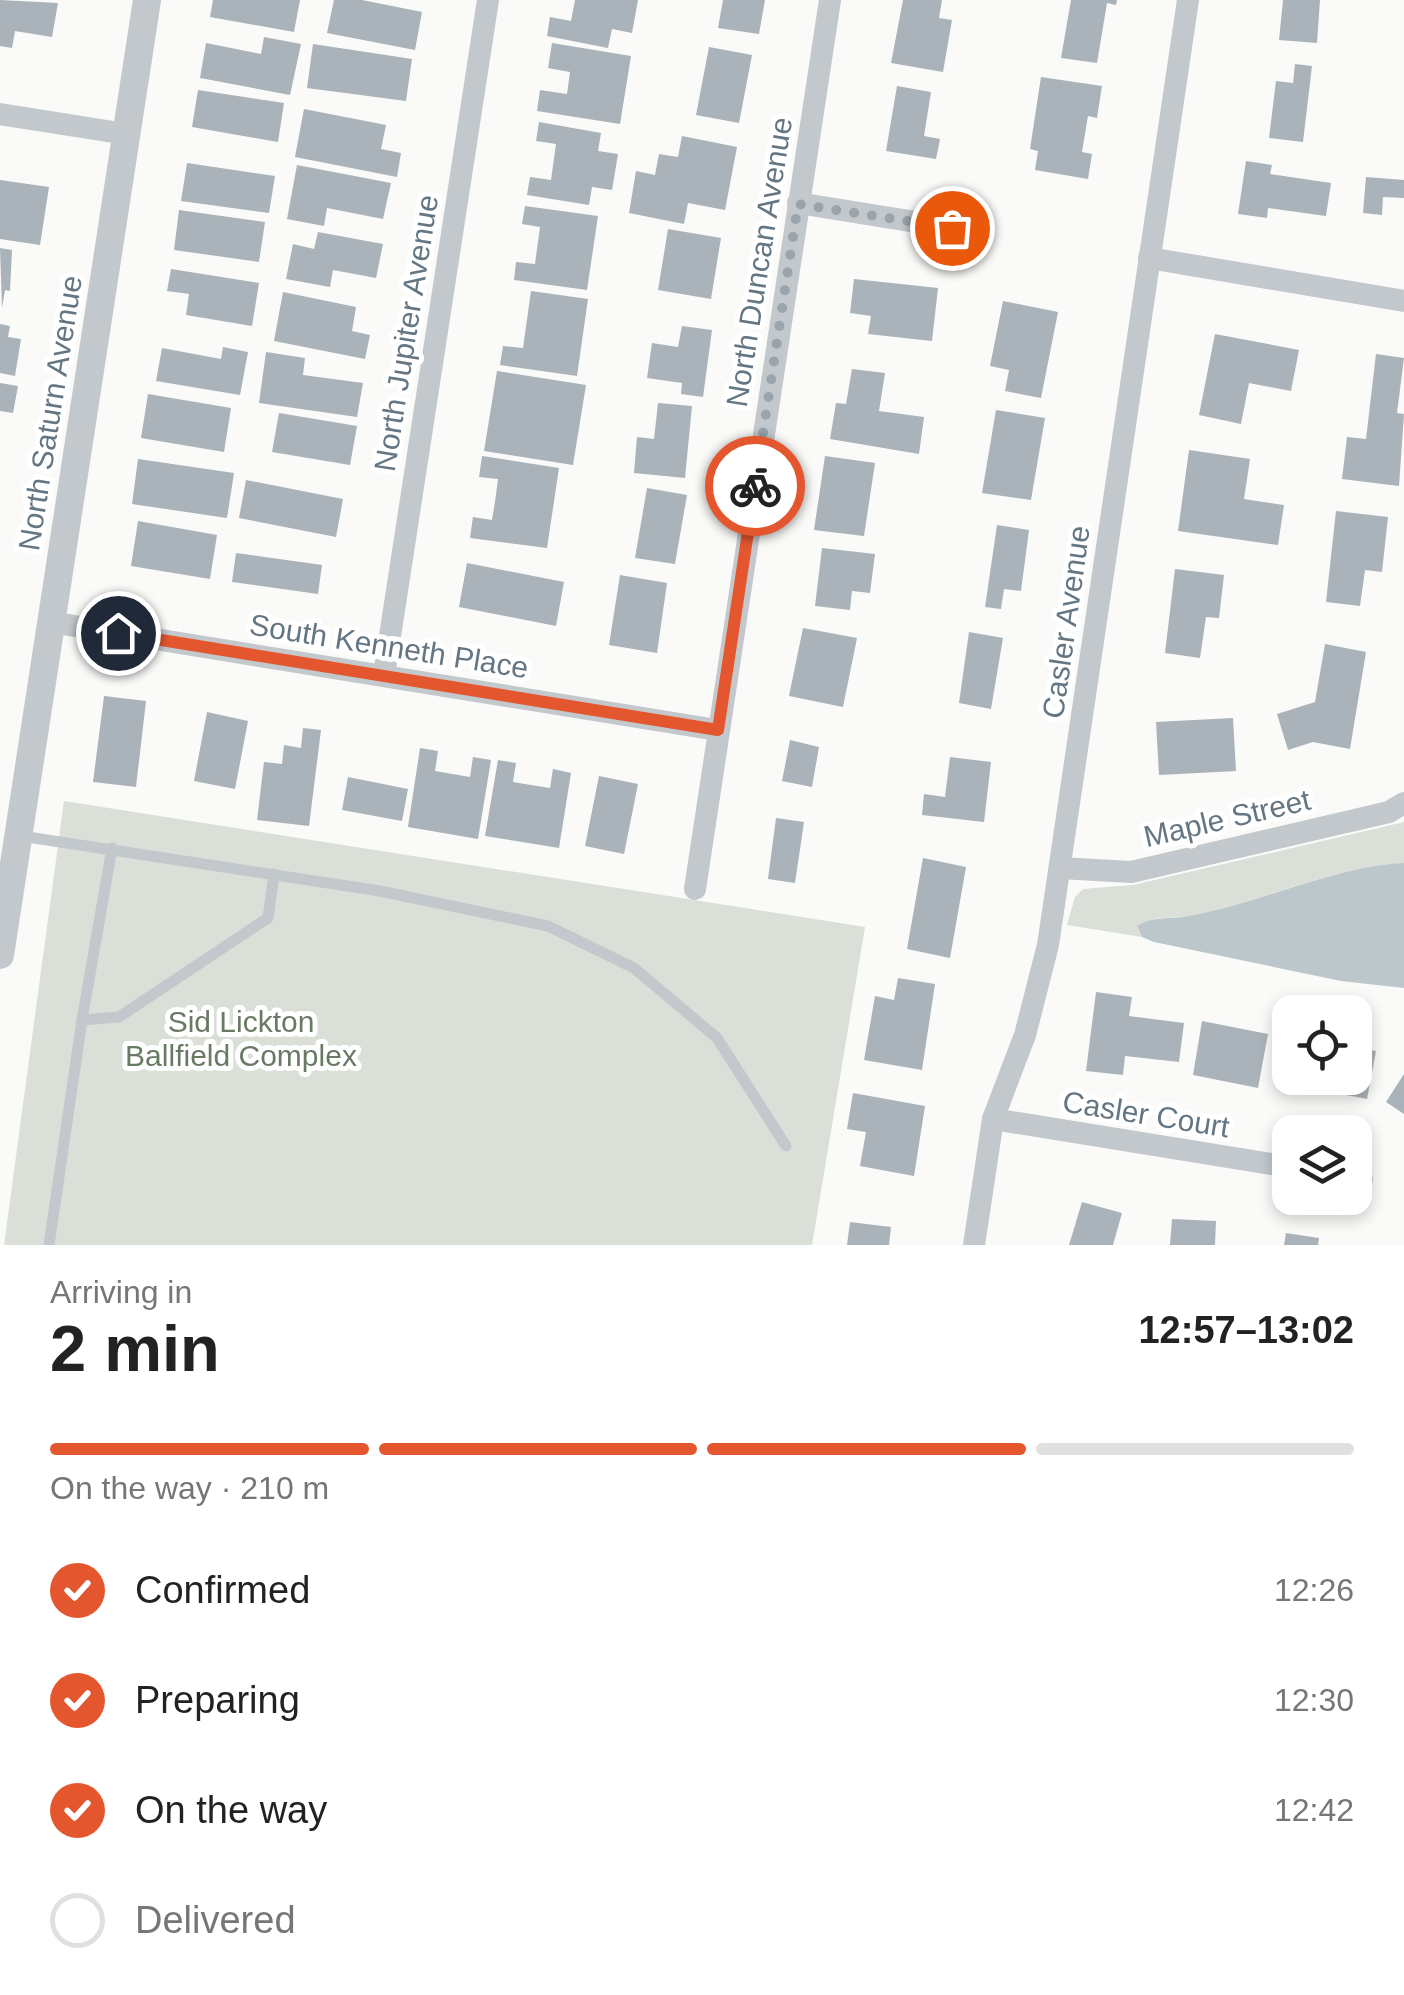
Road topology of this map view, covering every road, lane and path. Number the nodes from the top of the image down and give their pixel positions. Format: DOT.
graph roads {
  1 [pos="148,0"];
  2 [pos="488,0"];
  3 [pos="830,0"];
  4 [pos="1188,0"];
  5 [pos="0,114"];
  6 [pos="126,134"];
  7 [pos="798,204"];
  8 [pos="952,228"];
  9 [pos="1149,258"];
  10 [pos="1404,300"];
  11 [pos="50,622"];
  12 [pos="384,675"];
  13 [pos="718,730"];
  14 [pos="1404,803"];
  15 [pos="8,834"];
  16 [pos="112,848"];
  17 [pos="1060,868"];
  18 [pos="274,874"];
  19 [pos="695,890"];
  20 [pos="0,955"];
  21 [pos="82,1020"];
  22 [pos="993,1119"];
  23 [pos="786,1146"];
  24 [pos="1272,1165"];
  25 [pos="49,1245"];
  26 [pos="974,1245"];
  1 -- 6 [label="street, North Saturn Avenue"];
  2 -- 12 [label="street, North Jupiter Avenue"];
  3 -- 7 [label="street, North Duncan Avenue"];
  4 -- 9 [label="street, Casler Avenue"];
  5 -- 6 [label="street"];
  6 -- 11 [label="street, North Saturn Avenue"];
  7 -- 8 [label="street"];
  7 -- 13 [label="street, North Duncan Avenue"];
  9 -- 10 [label="street"];
  9 -- 17 [label="street, Casler Avenue"];
  11 -- 12 [label="street, South Kenneth Place"];
  11 -- 15 [label="street, North Saturn Avenue"];
  12 -- 13 [label="street, South Kenneth Place"];
  13 -- 19 [label="street, North Duncan Avenue"];
  14 -- 17 [label="street, Maple Street"];
  15 -- 16 [label="lane"];
  15 -- 20 [label="street, North Saturn Avenue"];
  16 -- 18 [label="lane"];
  16 -- 21 [label="lane"];
  17 -- 22 [label="street, Casler Avenue"];
  18 -- 21 [label="lane"];
  18 -- 23 [label="lane"];
  21 -- 25 [label="lane"];
  22 -- 24 [label="street, Casler Court"];
  22 -- 26 [label="street, Casler Avenue"];
}
